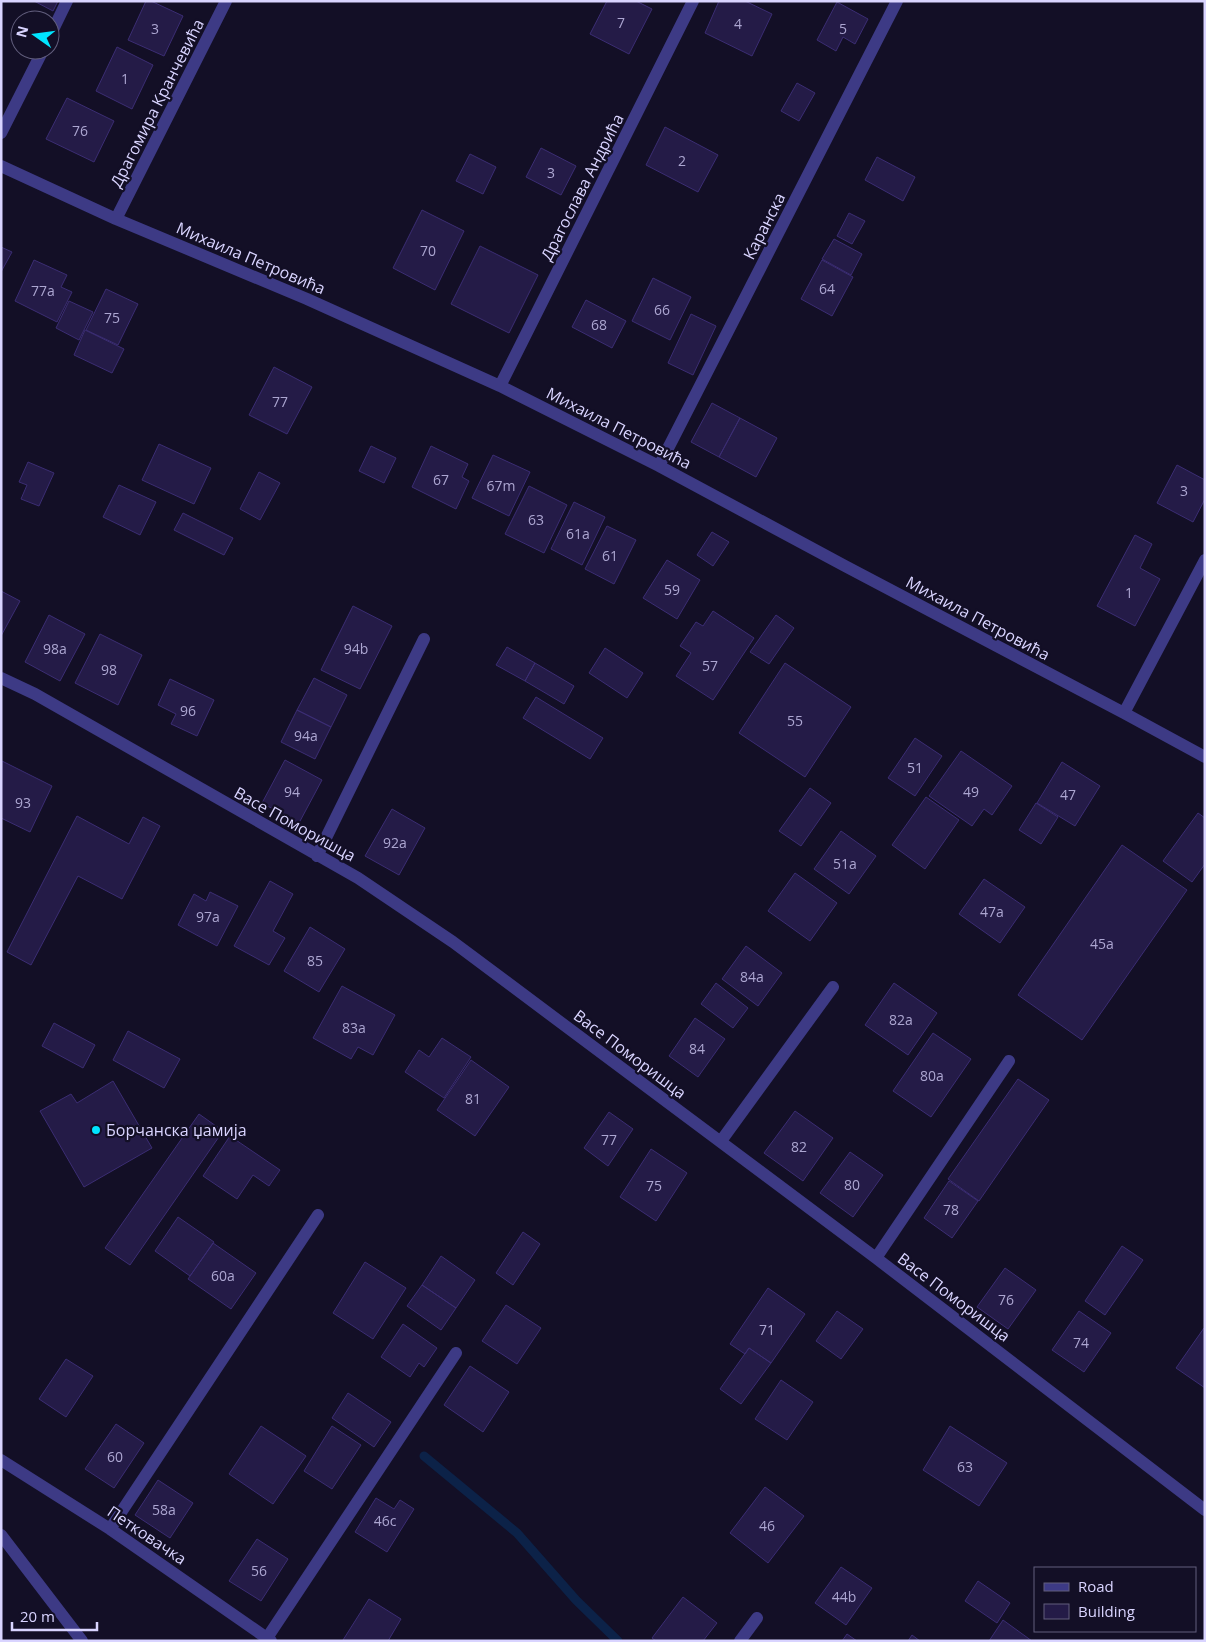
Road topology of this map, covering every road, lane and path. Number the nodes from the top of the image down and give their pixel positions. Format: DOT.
graph roads {
  1 [pos="67,1"];
  2 [pos="226,1"];
  3 [pos="692,1"];
  4 [pos="897,1"];
  5 [pos="60,15"];
  6 [pos="38,60"];
  7 [pos="1,133"];
  8 [pos="1,166"];
  9 [pos="116,219"];
  10 [pos="500,386"];
  11 [pos="659,466"];
  12 [pos="1205,560"];
  13 [pos="424,639"];
  14 [pos="1,678"];
  15 [pos="1124,713"];
  16 [pos="1205,758"];
  17 [pos="317,856"];
  18 [pos="833,987"];
  19 [pos="1009,1061"];
  20 [pos="721,1141"];
  21 [pos="318,1215"];
  22 [pos="876,1258"];
  23 [pos="456,1353"];
  24 [pos="1,1460"];
  25 [pos="1205,1510"];
  26 [pos="110,1529"];
  27 [pos="1,1535"];
  28 [pos="757,1618"];
  29 [pos="269,1639"];
  30 [pos="82,1641"];
  31 [pos="740,1641"];
  1 -- 5 [label="street"];
  2 -- 9 [label="street, Драгомира Кранчевића"];
  3 -- 10 [label="street, Драгослава Андрића"];
  4 -- 11 [label="street, Каранска"];
  6 -- 7 [label="street"];
  8 -- 9 [label="street, Михаила Петровића"];
  9 -- 10 [label="street, Михаила Петровића"];
  10 -- 11 [label="street, Михаила Петровића"];
  11 -- 15 [label="street, Михаила Петровића"];
  12 -- 15 [label="street"];
  13 -- 17 [label="street"];
  14 -- 17 [label="street, Васе Поморишца"];
  15 -- 16 [label="street, Михаила Петровића"];
  17 -- 20 [label="street, Васе Поморишца"];
  18 -- 20 [label="street"];
  19 -- 22 [label="street"];
  20 -- 22 [label="street, Васе Поморишца"];
  21 -- 26 [label="street"];
  22 -- 25 [label="street, Васе Поморишца"];
  23 -- 29 [label="street"];
  24 -- 26 [label="street, Петковачка"];
  26 -- 29 [label="street, Петковачка"];
  27 -- 30 [label="street"];
  28 -- 31 [label="street"];
}
